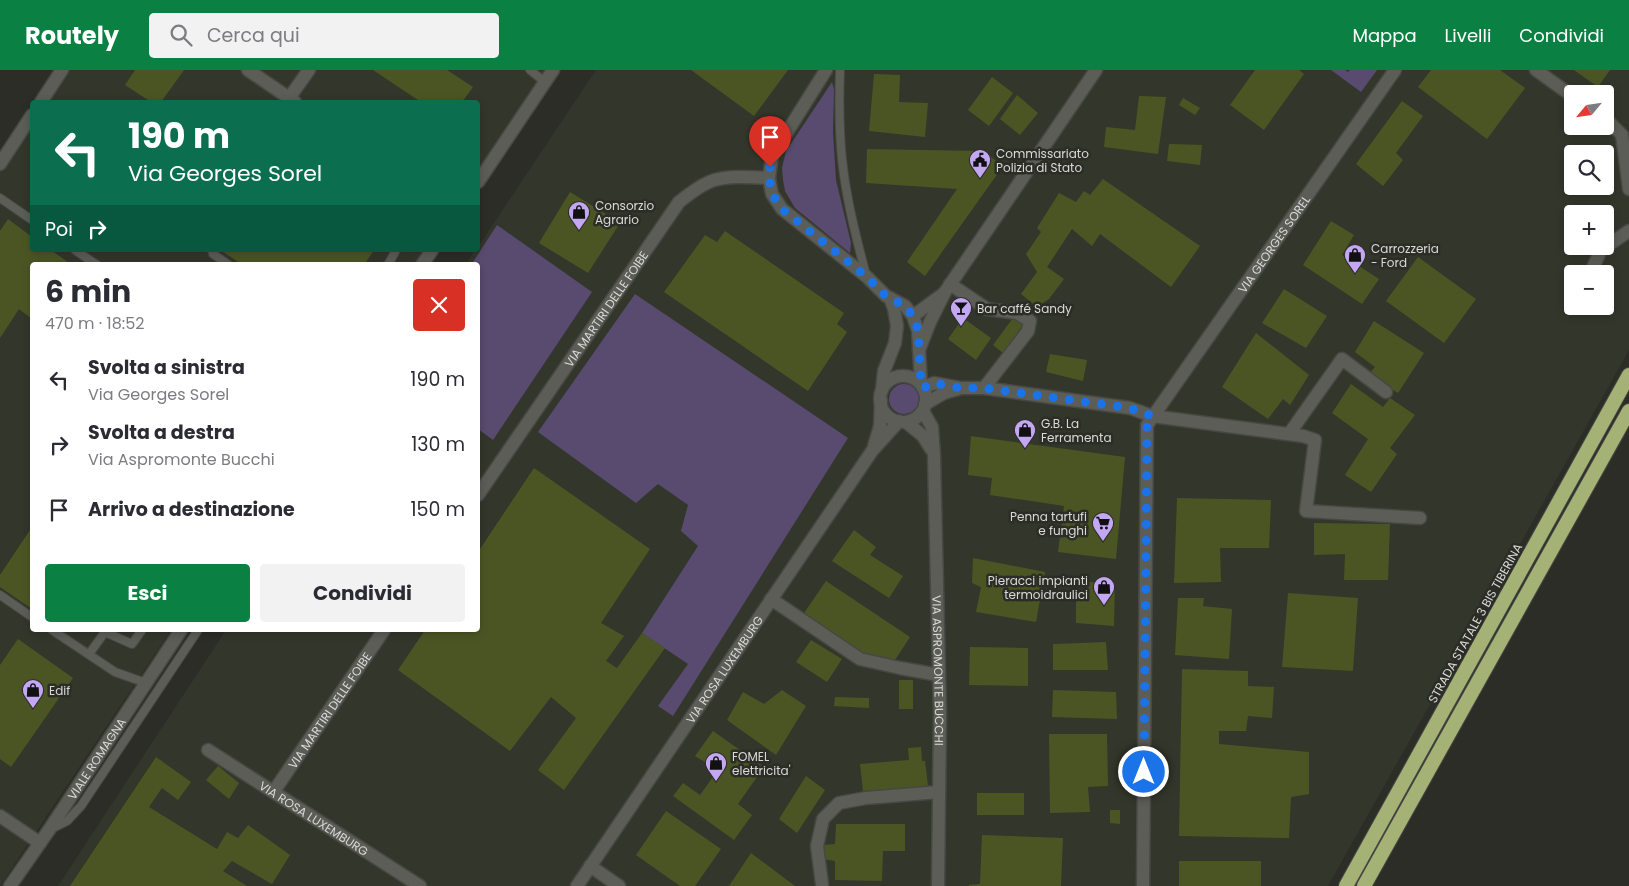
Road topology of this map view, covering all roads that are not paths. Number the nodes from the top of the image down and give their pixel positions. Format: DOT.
graph roads {
  1 [pos="62,70"];
  2 [pos="248,70"];
  3 [pos="308,70"];
  4 [pos="530,70"];
  5 [pos="553,70"];
  6 [pos="826,70"];
  7 [pos="840,70"];
  8 [pos="1096,70"];
  9 [pos="1395,70"];
  10 [pos="1536,70"];
  11 [pos="545,82"];
  12 [pos="1564,90"];
  13 [pos="42,100"];
  14 [pos="292,100"];
  15 [pos="30,118"];
  16 [pos="1614,127"];
  17 [pos="0,164"];
  18 [pos="769,178"];
  19 [pos="480,179"];
  20 [pos="1629,190"];
  21 [pos="0,198"];
  22 [pos="30,219"];
  23 [pos="1629,232"];
  24 [pos="78,252"];
  25 [pos="212,252"];
  26 [pos="92,262"];
  27 [pos="225,262"];
  28 [pos="1594,265"];
  29 [pos="867,277"];
  30 [pos="948,288"];
  31 [pos="890,298"];
  32 [pos="909,311"];
  33 [pos="895,343"];
  34 [pos="920,350"];
  35 [pos="1629,375"];
  36 [pos="922,386"];
  37 [pos="960,388"];
  38 [pos="984,388"];
  39 [pos="1386,392"];
  40 [pos="881,395"];
  41 [pos="924,408"];
  42 [pos="1629,412"];
  43 [pos="1152,416"];
  44 [pos="902,422"];
  45 [pos="1289,434"];
  46 [pos="872,451"];
  47 [pos="934,456"];
  48 [pos="480,492"];
  49 [pos="1420,518"];
  50 [pos="0,595"];
  51 [pos="771,599"];
  52 [pos="30,616"];
  53 [pos="55,632"];
  54 [pos="104,632"];
  55 [pos="104,632"];
  56 [pos="141,632"];
  57 [pos="180,632"];
  58 [pos="197,632"];
  59 [pos="383,632"];
  60 [pos="89,654"];
  61 [pos="939,675"];
  62 [pos="146,683"];
  63 [pos="208,750"];
  64 [pos="274,791"];
  65 [pos="939,792"];
  66 [pos="0,816"];
  67 [pos="49,830"];
  68 [pos="40,843"];
  69 [pos="590,866"];
  70 [pos="822,884"];
  71 [pos="10,886"];
  72 [pos="420,886"];
  73 [pos="577,886"];
  74 [pos="619,886"];
  75 [pos="938,886"];
  76 [pos="1143,886"];
  77 [pos="1346,886"];
  78 [pos="1364,886"];
  1 -- 13 [label="street"];
  2 -- 14 [label="street"];
  3 -- 14 [label="street"];
  4 -- 11 [label="lane"];
  5 -- 11 [label="street"];
  6 -- 18 [label="street"];
  7 -- 29 [label="lane"];
  8 -- 30 [label="street"];
  9 -- 43 [label="street, VIA GEORGES SOREL"];
  10 -- 12 [label="street"];
  11 -- 19 [label="street"];
  15 -- 17 [label="street"];
  16 -- 20 [label="street"];
  18 -- 29 [label="street"];
  18 -- 48 [label="street, VIA MARTIRI DELLE FOIBE"];
  21 -- 22 [label="lane"];
  23 -- 28 [label="street"];
  24 -- 26 [label="lane"];
  25 -- 27 [label="lane"];
  29 -- 31 [label="street"];
  30 -- 32 [label="street"];
  30 -- 34 [label="street"];
  30 -- 38 [label="street"];
  31 -- 32 [label="street"];
  31 -- 33 [label="street"];
  32 -- 33 [label="street"];
  32 -- 34 [label="street, VIA ASPROMONTE BUCCHI"];
  33 -- 40 [label="street"];
  34 -- 36 [label="street, VIA ASPROMONTE BUCCHI"];
  35 -- 77 [label="highway, STRADA STATALE 3 BIS TIBERINA"];
  36 -- 37 [label="street"];
  36 -- 40 [label="street"];
  36 -- 41 [label="street, VIA ASPROMONTE BUCCHI"];
  37 -- 38 [label="street"];
  37 -- 41 [label="street"];
  38 -- 43 [label="street"];
  39 -- 45 [label="street"];
  40 -- 44 [label="street, VIA ASPROMONTE BUCCHI"];
  40 -- 46 [label="street, VIA ROSA LUXEMBURG"];
  41 -- 44 [label="street"];
  41 -- 47 [label="street, VIA ASPROMONTE BUCCHI"];
  42 -- 78 [label="highway"];
  43 -- 45 [label="street"];
  43 -- 76 [label="street, VIA GEORGES SOREL"];
  44 -- 46 [label="street, VIA ROSA LUXEMBURG"];
  44 -- 47 [label="street, VIA ASPROMONTE BUCCHI"];
  45 -- 49 [label="street"];
  46 -- 51 [label="street, VIA ROSA LUXEMBURG"];
  47 -- 61 [label="street, VIA ASPROMONTE BUCCHI"];
  50 -- 52 [label="lane"];
  51 -- 61 [label="street"];
  51 -- 69 [label="street, VIA ROSA LUXEMBURG"];
  53 -- 60 [label="lane"];
  54 -- 60 [label="lane"];
  55 -- 56 [label="lane"];
  57 -- 62 [label="street, VIALE ROMAGNA"];
  58 -- 67 [label="lane"];
  59 -- 64 [label="street, VIA MARTIRI DELLE FOIBE"];
  60 -- 62 [label="lane"];
  61 -- 65 [label="street, VIA ASPROMONTE BUCCHI"];
  62 -- 67 [label="street, VIALE ROMAGNA"];
  63 -- 64 [label="street, VIA ROSA LUXEMBURG"];
  64 -- 72 [label="street, VIA ROSA LUXEMBURG"];
  65 -- 70 [label="street"];
  65 -- 75 [label="street, VIA ASPROMONTE BUCCHI"];
  66 -- 68 [label="street"];
  67 -- 68 [label="street, VIALE ROMAGNA"];
  68 -- 71 [label="street, VIALE ROMAGNA"];
  69 -- 73 [label="street, VIA ROSA LUXEMBURG"];
  69 -- 74 [label="street"];
}
